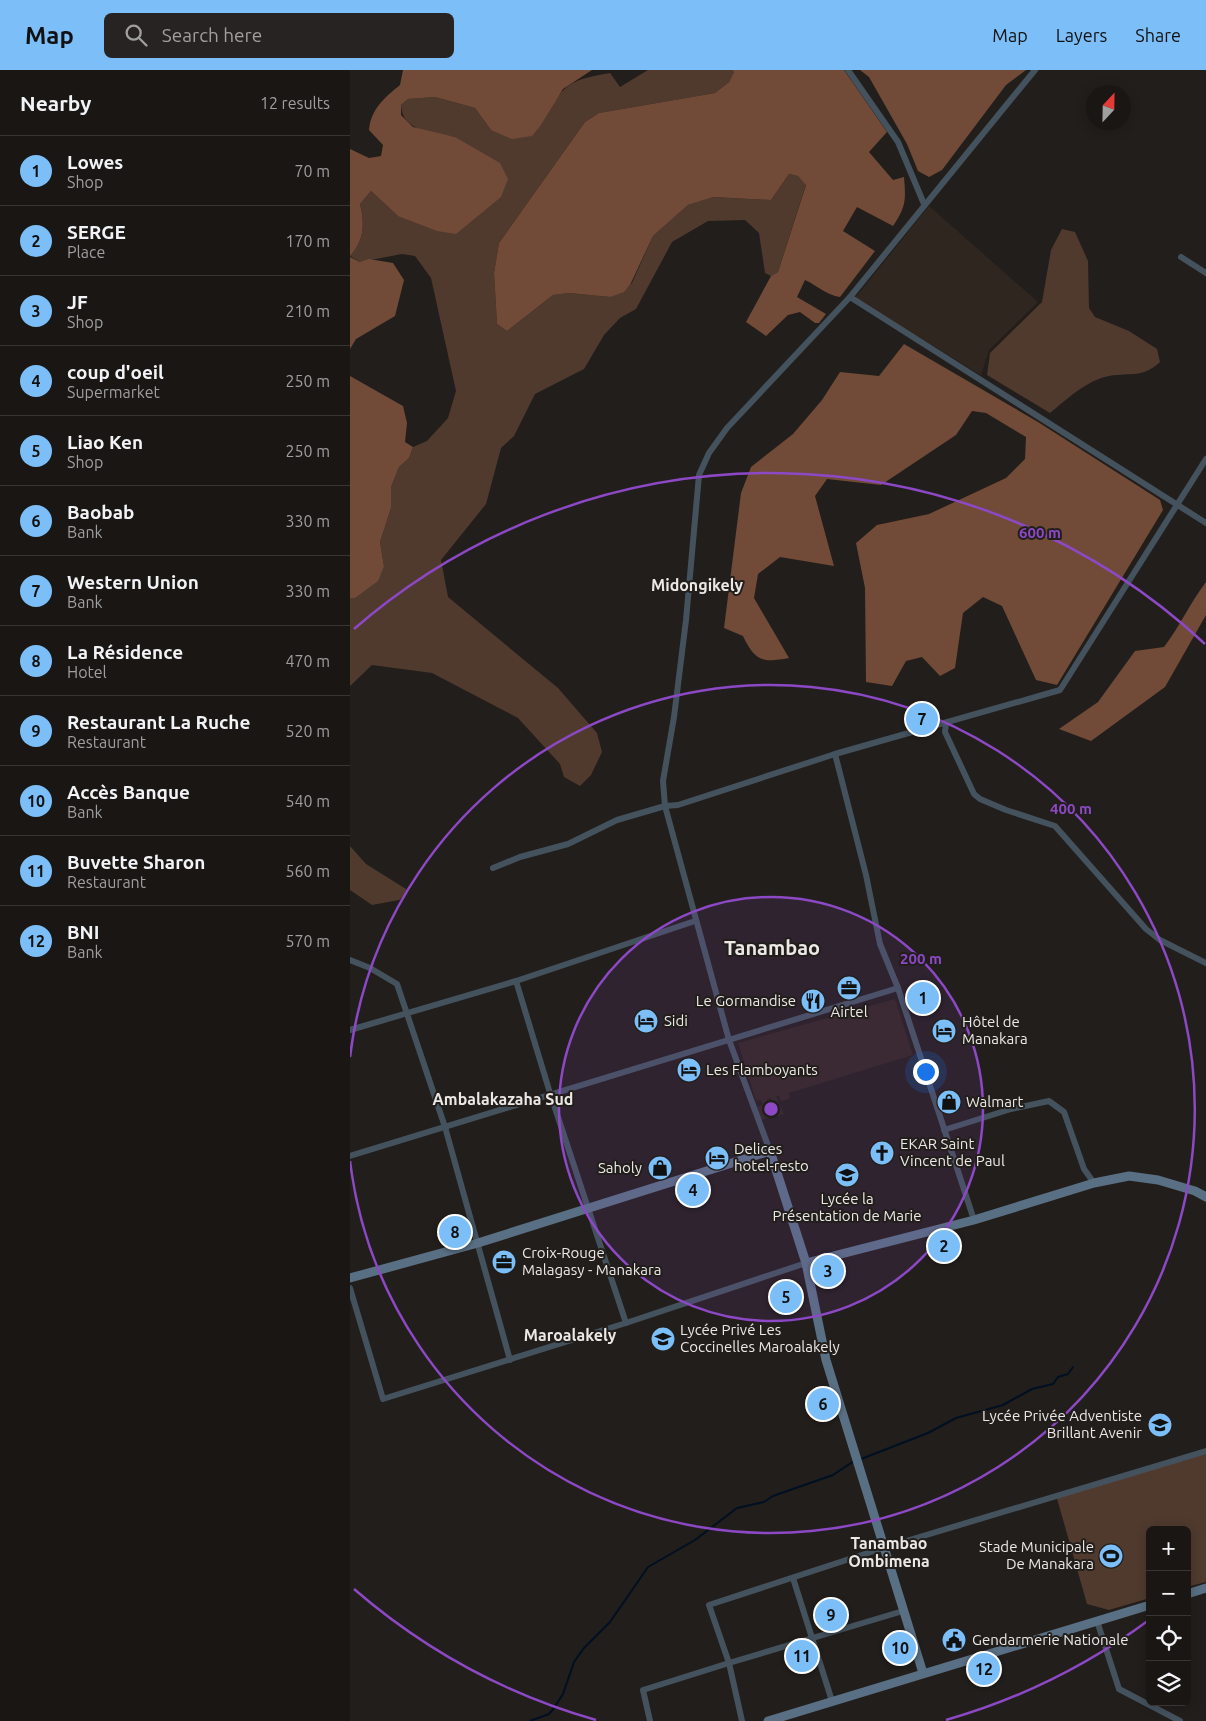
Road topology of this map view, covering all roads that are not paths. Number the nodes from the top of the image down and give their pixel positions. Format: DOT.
graph roads {
  1 [pos="848,70"];
  2 [pos="1035,70"];
  3 [pos="924,204"];
  4 [pos="1181,257"];
  5 [pos="1206,273"];
  6 [pos="850,297"];
  7 [pos="1206,459"];
  8 [pos="1176,506"];
  9 [pos="1206,523"];
  10 [pos="946,723"];
  11 [pos="835,754"];
  12 [pos="665,806"];
  13 [pos="493,868"];
  14 [pos="696,921"];
  15 [pos="350,960"];
  16 [pos="1206,963"];
  17 [pos="516,981"];
  18 [pos="898,988"];
  19 [pos="406,1011"];
  20 [pos="350,1030"];
  21 [pos="729,1040"];
  22 [pos="550,1093"];
  23 [pos="445,1127"];
  24 [pos="944,1130"];
  25 [pos="770,1151"];
  26 [pos="350,1156"];
  27 [pos="1094,1183"];
  28 [pos="1206,1197"];
  29 [pos="590,1210"];
  30 [pos="974,1220"];
  31 [pos="478,1244"];
  32 [pos="806,1263"];
  33 [pos="350,1278"];
  34 [pos="350,1288"];
  35 [pos="626,1323"];
  36 [pos="510,1360"];
  37 [pos="1206,1452"];
  38 [pos="883,1548"];
  39 [pos="793,1578"];
  40 [pos="1206,1588"];
  41 [pos="1191,1593"];
  42 [pos="1146,1606"];
  43 [pos="903,1611"];
  44 [pos="1097,1621"];
  45 [pos="812,1638"];
  46 [pos="729,1664"];
  47 [pos="923,1673"];
  48 [pos="832,1701"];
  49 [pos="650,1721"];
  50 [pos="742,1721"];
  51 [pos="768,1721"];
  52 [pos="1180,1721"];
  1 -- 3 [label="street"];
  2 -- 3 [label="street"];
  3 -- 6 [label="street"];
  4 -- 5 [label="street"];
  6 -- 8 [label="street"];
  6 -- 12 [label="street"];
  7 -- 8 [label="street"];
  8 -- 9 [label="street"];
  8 -- 10 [label="street"];
  10 -- 11 [label="street"];
  10 -- 16 [label="street"];
  11 -- 12 [label="street"];
  11 -- 18 [label="street"];
  12 -- 13 [label="street"];
  12 -- 14 [label="street"];
  14 -- 17 [label="street"];
  14 -- 21 [label="street"];
  15 -- 19 [label="street"];
  17 -- 19 [label="street"];
  17 -- 22 [label="street"];
  18 -- 21 [label="street"];
  18 -- 24 [label="street"];
  19 -- 20 [label="street"];
  19 -- 23 [label="street"];
  21 -- 22 [label="street"];
  21 -- 25 [label="street"];
  22 -- 23 [label="street"];
  22 -- 29 [label="street"];
  23 -- 26 [label="street"];
  23 -- 31 [label="street"];
  24 -- 27 [label="street"];
  24 -- 30 [label="street"];
  25 -- 29 [label="street"];
  25 -- 32 [label="street"];
  27 -- 28 [label="street"];
  27 -- 30 [label="street"];
  29 -- 31 [label="street"];
  29 -- 35 [label="street"];
  30 -- 32 [label="street"];
  31 -- 33 [label="street"];
  31 -- 36 [label="street"];
  32 -- 35 [label="street"];
  32 -- 38 [label="street"];
  34 -- 36 [label="street"];
  35 -- 36 [label="street"];
  37 -- 38 [label="street"];
  38 -- 39 [label="street"];
  38 -- 43 [label="street"];
  39 -- 45 [label="street"];
  39 -- 46 [label="street"];
  40 -- 41 [label="street"];
  42 -- 44 [label="street"];
  43 -- 45 [label="street"];
  43 -- 47 [label="street"];
  44 -- 47 [label="street"];
  44 -- 52 [label="street"];
  45 -- 46 [label="street"];
  45 -- 48 [label="street"];
  46 -- 49 [label="street"];
  46 -- 50 [label="street"];
  47 -- 48 [label="street"];
  48 -- 51 [label="street"];
}
